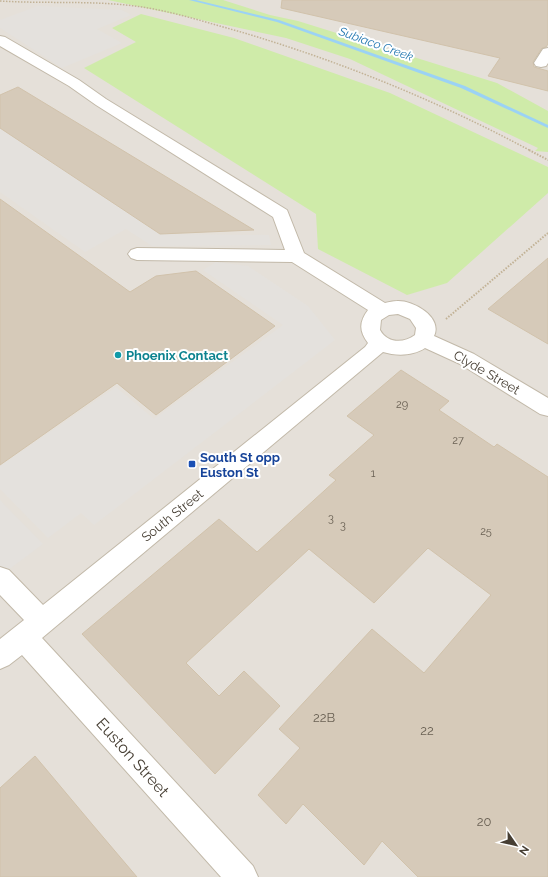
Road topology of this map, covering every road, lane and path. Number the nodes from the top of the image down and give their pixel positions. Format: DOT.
graph roads {
  1 [pos="0,1"];
  2 [pos="0,40"];
  3 [pos="548,160"];
  4 [pos="548,233"];
  5 [pos="137,254"];
  6 [pos="296,256"];
  7 [pos="382,310"];
  8 [pos="425,332"];
  9 [pos="380,343"];
  10 [pos="548,408"];
  11 [pos="0,578"];
  12 [pos="33,629"];
  13 [pos="0,656"];
  14 [pos="242,877"];
  1 -- 3 [label="path"];
  2 -- 6 [label="street"];
  4 -- 8 [label="path"];
  5 -- 6 [label="street"];
  6 -- 7 [label="street"];
  7 -- 8 [label="street"];
  7 -- 9 [label="street"];
  8 -- 9 [label="street"];
  8 -- 10 [label="street, Clyde Street"];
  9 -- 12 [label="street, South Street"];
  11 -- 12 [label="street, Euston Street"];
  12 -- 13 [label="street, South Street"];
  12 -- 14 [label="street, Euston Street"];
}
